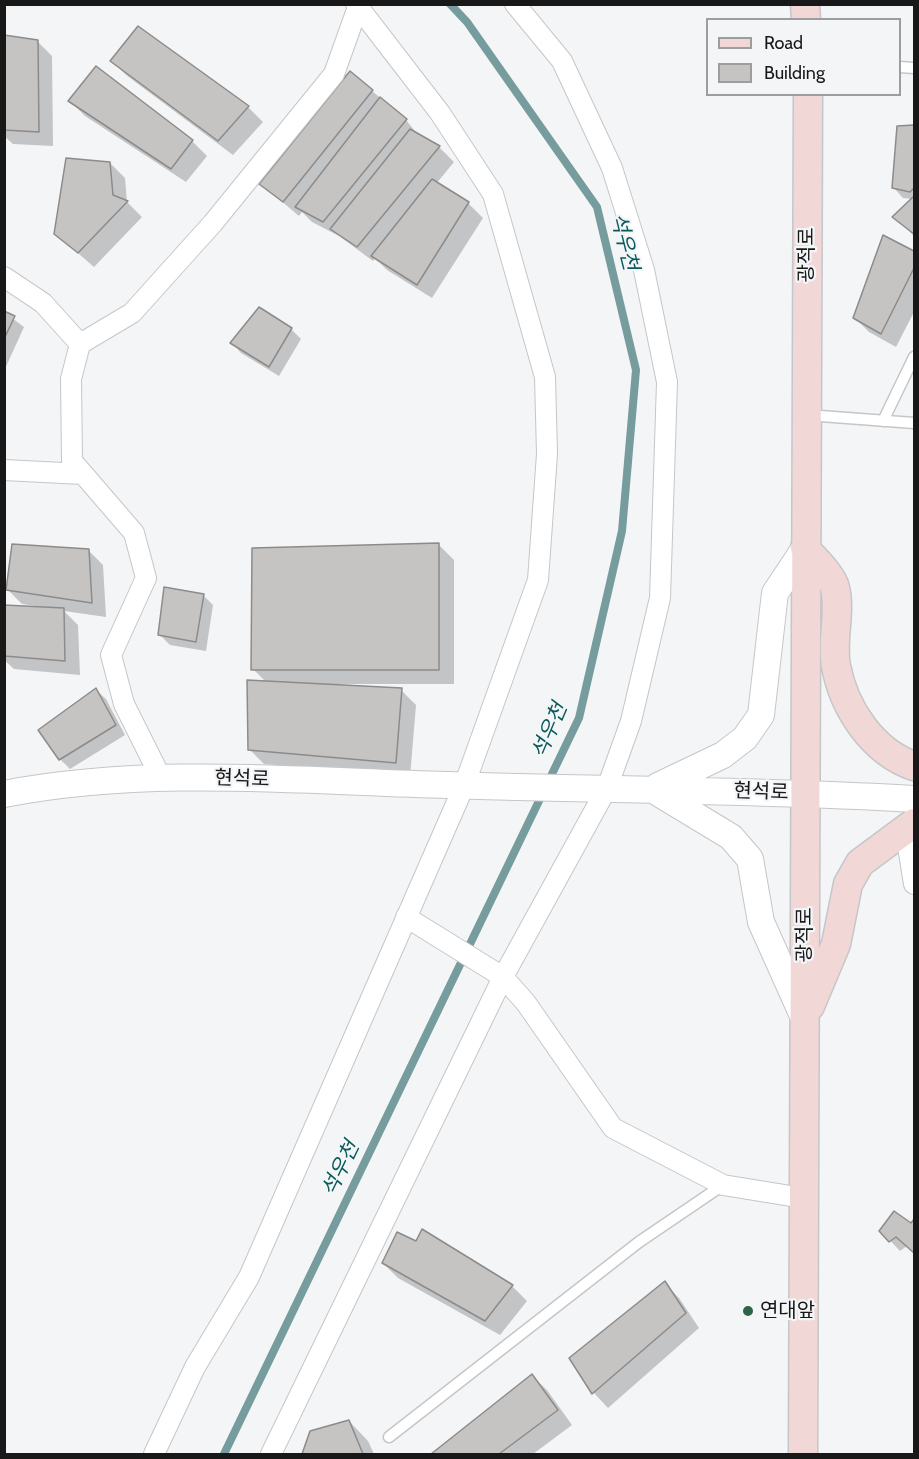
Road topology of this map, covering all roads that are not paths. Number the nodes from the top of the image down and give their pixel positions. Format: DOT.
graph roads {
  1 [pos="515,4"];
  2 [pos="358,5"];
  3 [pos="808,96"];
  4 [pos="4,277"];
  5 [pos="80,344"];
  6 [pos="915,357"];
  7 [pos="807,415"];
  8 [pos="883,421"];
  9 [pos="915,423"];
  10 [pos="4,470"];
  11 [pos="84,474"];
  12 [pos="806,548"];
  13 [pos="915,766"];
  14 [pos="160,778"];
  15 [pos="472,786"];
  16 [pos="607,788"];
  17 [pos="652,789"];
  18 [pos="805,793"];
  19 [pos="4,794"];
  20 [pos="915,799"];
  21 [pos="910,826"];
  22 [pos="915,884"];
  23 [pos="406,917"];
  24 [pos="502,976"];
  25 [pos="804,1018"];
  26 [pos="723,1185"];
  27 [pos="803,1198"];
  28 [pos="389,1437"];
  29 [pos="154,1455"];
  30 [pos="271,1455"];
  31 [pos="803,1455"];
  1 -- 16 [label="street"];
  2 -- 5 [label="street"];
  2 -- 15 [label="street"];
  3 -- 7 [label="main road, 광적로"];
  4 -- 5 [label="street"];
  5 -- 11 [label="street"];
  6 -- 8 [label="lane"];
  7 -- 8 [label="lane"];
  7 -- 12 [label="main road, 광적로"];
  8 -- 9 [label="lane"];
  10 -- 11 [label="street"];
  11 -- 14 [label="street"];
  12 -- 13 [label="main road"];
  12 -- 17 [label="street"];
  12 -- 18 [label="main road, 광적로"];
  14 -- 15 [label="street, 현석로"];
  14 -- 19 [label="street, 현석로"];
  15 -- 16 [label="street, 현석로"];
  15 -- 23 [label="street"];
  16 -- 17 [label="street, 현석로"];
  16 -- 24 [label="street"];
  17 -- 18 [label="street, 현석로"];
  17 -- 25 [label="street"];
  18 -- 20 [label="street, 현석로"];
  18 -- 25 [label="main road, 광적로"];
  21 -- 22 [label="street"];
  21 -- 25 [label="main road"];
  23 -- 24 [label="street"];
  23 -- 29 [label="street"];
  24 -- 26 [label="street"];
  24 -- 30 [label="street"];
  25 -- 27 [label="main road, 광적로"];
  26 -- 27 [label="street"];
  26 -- 28 [label="lane"];
  27 -- 31 [label="main road, 광적로"];
}
